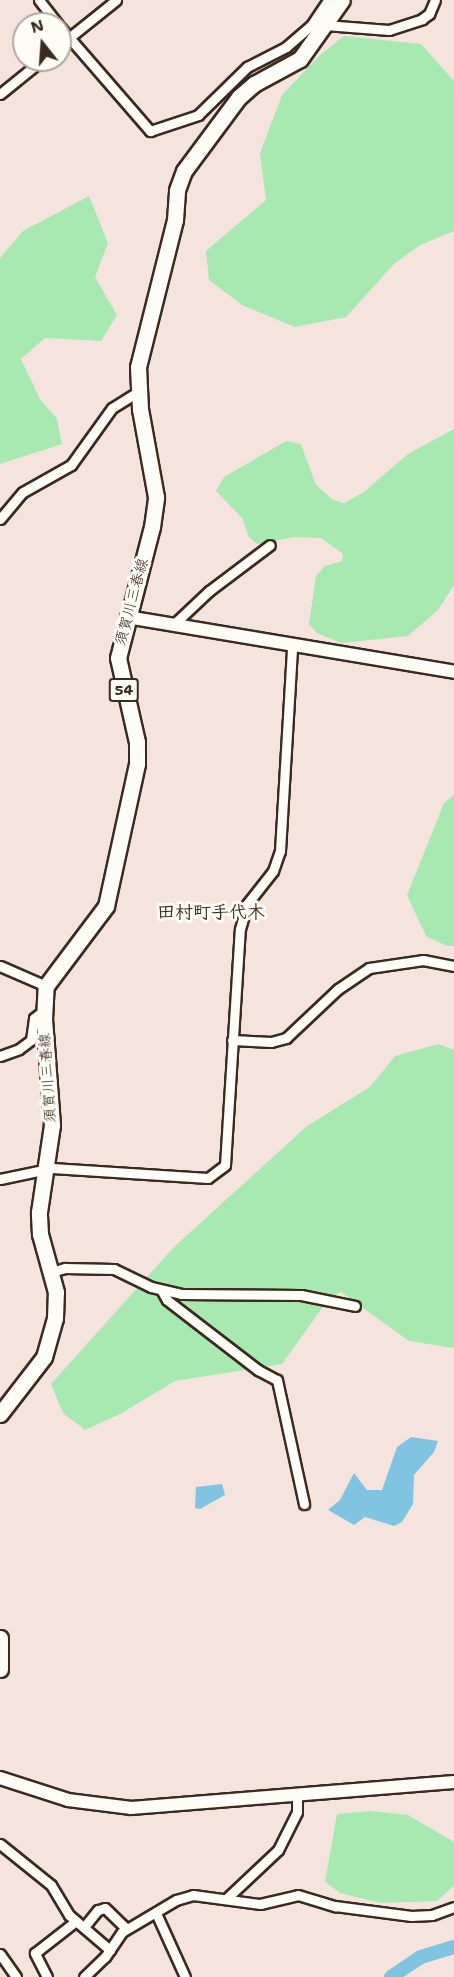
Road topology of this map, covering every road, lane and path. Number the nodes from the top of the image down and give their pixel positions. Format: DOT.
graph roads {
  1 [pos="39,0"];
  2 [pos="116,0"];
  3 [pos="328,0"];
  4 [pos="342,0"];
  5 [pos="435,0"];
  6 [pos="48,12"];
  7 [pos="325,25"];
  8 [pos="72,36"];
  9 [pos="72,41"];
  10 [pos="27,72"];
  11 [pos="0,94"];
  12 [pos="138,392"];
  13 [pos="0,519"];
  14 [pos="270,545"];
  15 [pos="127,617"];
  16 [pos="174,624"];
  17 [pos="292,646"];
  18 [pos="454,672"];
  19 [pos="0,966"];
  20 [pos="454,966"];
  21 [pos="46,986"];
  22 [pos="44,1019"];
  23 [pos="232,1040"];
  24 [pos="0,1056"];
  25 [pos="45,1170"];
  26 [pos="0,1179"];
  27 [pos="51,1272"];
  28 [pos="162,1291"];
  29 [pos="355,1306"];
  30 [pos="0,1414"];
  31 [pos="304,1504"];
  32 [pos="0,1638"];
  33 [pos="0,1669"];
  34 [pos="0,1778"];
  35 [pos="454,1782"];
  36 [pos="297,1796"];
  37 [pos="0,1844"];
  38 [pos="227,1898"];
  39 [pos="454,1907"];
  40 [pos="156,1913"];
  41 [pos="80,1924"];
  42 [pos="126,1928"];
  43 [pos="110,1950"];
  44 [pos="0,1954"];
  45 [pos="16,1977"];
  46 [pos="47,1977"];
  47 [pos="84,1977"];
  48 [pos="185,1977"];
  1 -- 6 [label="street"];
  2 -- 8 [label="street"];
  3 -- 9 [label="street"];
  4 -- 7 [label="main road, 須賀川三春線 / 54"];
  5 -- 7 [label="street"];
  7 -- 12 [label="main road, 須賀川三春線 / 54"];
  10 -- 11 [label="street"];
  12 -- 13 [label="street"];
  12 -- 15 [label="main road, 須賀川三春線 / 54"];
  14 -- 16 [label="street"];
  15 -- 16 [label="street"];
  15 -- 21 [label="main road, 須賀川三春線 / 54"];
  16 -- 17 [label="street"];
  17 -- 18 [label="street"];
  17 -- 23 [label="street"];
  19 -- 21 [label="street"];
  20 -- 23 [label="street"];
  21 -- 22 [label="main road, 須賀川三春線"];
  22 -- 24 [label="street"];
  22 -- 25 [label="main road, 須賀川三春線"];
  23 -- 25 [label="street"];
  25 -- 26 [label="street"];
  25 -- 27 [label="main road, 須賀川三春線"];
  27 -- 28 [label="street"];
  27 -- 30 [label="main road, 須賀川三春線"];
  28 -- 29 [label="street"];
  28 -- 31 [label="street"];
  32 -- 33 [label="main road"];
  34 -- 36 [label="street"];
  35 -- 36 [label="street"];
  36 -- 38 [label="street"];
  37 -- 41 [label="street"];
  38 -- 39 [label="street"];
  38 -- 40 [label="street"];
  40 -- 42 [label="street"];
  40 -- 48 [label="street"];
  41 -- 42 [label="street"];
  41 -- 43 [label="street"];
  41 -- 46 [label="street"];
  42 -- 43 [label="street"];
  43 -- 47 [label="street"];
  44 -- 45 [label="street"];
}
